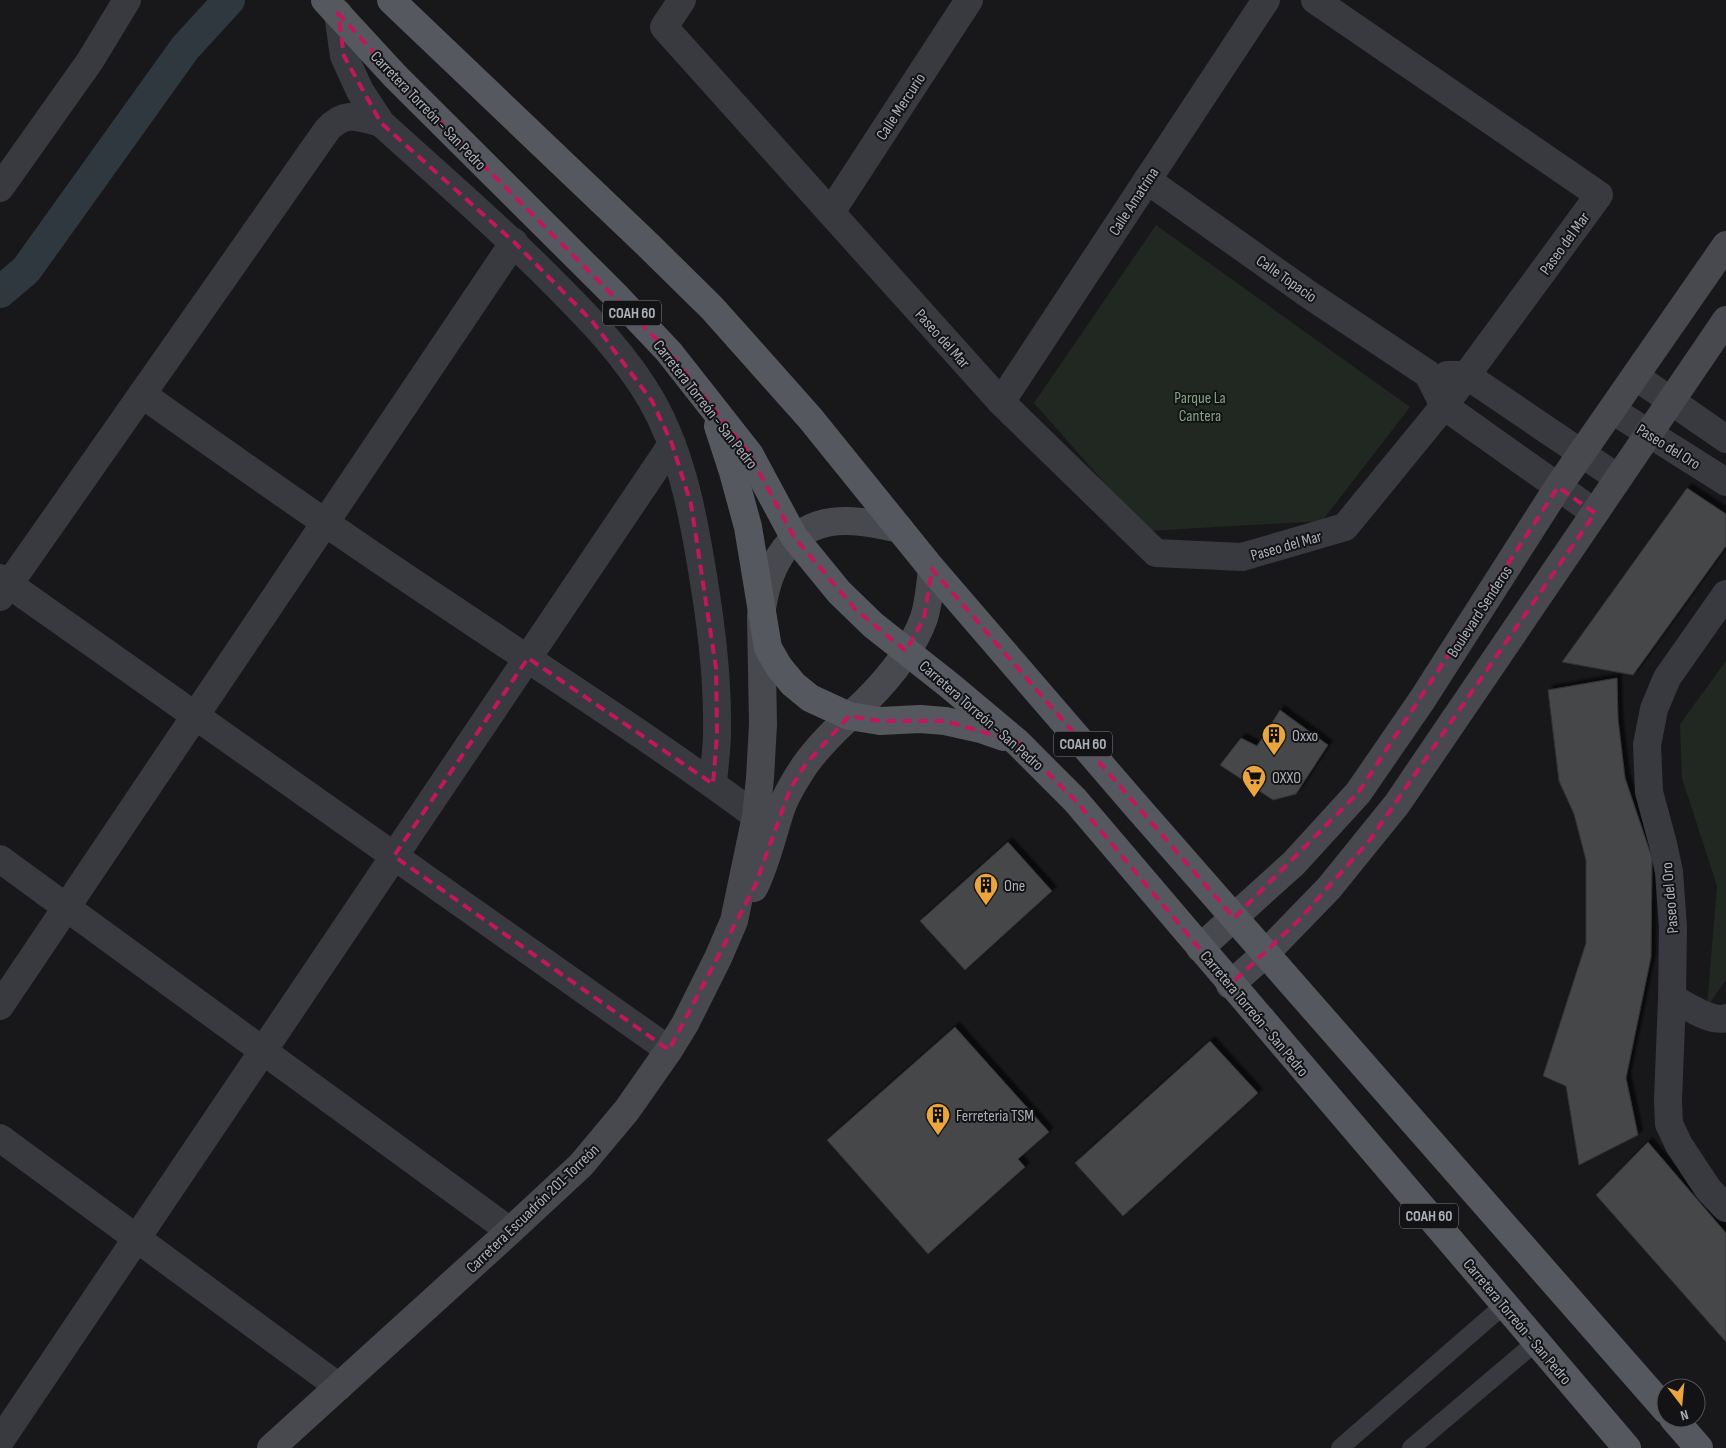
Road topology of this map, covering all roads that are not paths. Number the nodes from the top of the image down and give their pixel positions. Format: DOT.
graph roads {
  1 [pos="127,0"];
  2 [pos="391,0"];
  3 [pos="682,0"];
  4 [pos="969,0"];
  5 [pos="1266,0"];
  6 [pos="1315,0"];
  7 [pos="331,7"];
  8 [pos="381,123"];
  9 [pos="1147,180"];
  10 [pos="0,188"];
  11 [pos="831,212"];
  12 [pos="514,242"];
  13 [pos="1726,245"];
  14 [pos="1726,320"];
  15 [pos="1428,374"];
  16 [pos="1466,375"];
  17 [pos="1635,376"];
  18 [pos="143,394"];
  19 [pos="1001,402"];
  20 [pos="1671,402"];
  21 [pos="711,404"];
  22 [pos="1444,406"];
  23 [pos="1612,410"];
  24 [pos="1648,434"];
  25 [pos="1726,439"];
  26 [pos="672,444"];
  27 [pos="1581,454"];
  28 [pos="1618,478"];
  29 [pos="1726,482"];
  30 [pos="1558,487"];
  31 [pos="1595,513"];
  32 [pos="325,523"];
  33 [pos="900,529"];
  34 [pos="794,538"];
  35 [pos="932,569"];
  36 [pos="3,587"];
  37 [pos="1726,594"];
  38 [pos="762,616"];
  39 [pos="906,651"];
  40 [pos="528,658"];
  41 [pos="195,716"];
  42 [pos="849,716"];
  43 [pos="1017,742"];
  44 [pos="713,784"];
  45 [pos="756,816"];
  46 [pos="394,856"];
  47 [pos="0,858"];
  48 [pos="66,907"];
  49 [pos="1234,918"];
  50 [pos="734,921"];
  51 [pos="1200,948"];
  52 [pos="1266,953"];
  53 [pos="1230,984"];
  54 [pos="1672,998"];
  55 [pos="0,1006"];
  56 [pos="1726,1018"];
  57 [pos="263,1050"];
  58 [pos="669,1050"];
  59 [pos="0,1138"];
  60 [pos="1726,1208"];
  61 [pos="510,1231"];
  62 [pos="137,1238"];
  63 [pos="1504,1305"];
  64 [pos="1536,1342"];
  65 [pos="339,1387"];
  66 [pos="1656,1399"];
  67 [pos="1682,1428"];
  68 [pos="6,1439"];
  69 [pos="271,1448"];
  70 [pos="1340,1448"];
  71 [pos="1411,1448"];
  72 [pos="1627,1448"];
  73 [pos="1699,1448"];
  1 -- 10 [label="street"];
  2 -- 33 [label="main road, COAH 60"];
  3 -- 11 [label="street, Paseo del Mar"];
  4 -- 11 [label="street, Calle Mercurio"];
  5 -- 9 [label="street, Calle Amatrina"];
  6 -- 16 [label="street, Paseo del Mar"];
  7 -- 8 [label="street"];
  7 -- 21 [label="main road, Carretera Torreón - San Pedro / COAH 60"];
  8 -- 12 [label="street"];
  8 -- 18 [label="street"];
  9 -- 15 [label="street, Calle Topacio"];
  9 -- 19 [label="street, Calle Amatrina"];
  11 -- 19 [label="street, Paseo del Mar"];
  12 -- 26 [label="street"];
  12 -- 32 [label="street"];
  13 -- 17 [label="main road, Boulevard Senderos"];
  14 -- 20 [label="main road"];
  15 -- 16 [label="street"];
  15 -- 22 [label="street, Calle Topacio"];
  16 -- 22 [label="street, Paseo del Mar"];
  16 -- 27 [label="street"];
  17 -- 20 [label="street"];
  17 -- 23 [label="main road, Boulevard Senderos"];
  18 -- 32 [label="street"];
  18 -- 36 [label="street"];
  19 -- 22 [label="street, Paseo del Mar"];
  20 -- 24 [label="main road"];
  20 -- 25 [label="street"];
  21 -- 34 [label="main road, Carretera Torreón - San Pedro / COAH 60"];
  21 -- 38 [label="main road"];
  22 -- 30 [label="street, Calle Topacio"];
  23 -- 24 [label="street, Paseo del Oro"];
  23 -- 27 [label="main road, Boulevard Senderos"];
  24 -- 28 [label="main road"];
  24 -- 29 [label="street, Paseo del Oro"];
  26 -- 40 [label="street"];
  26 -- 44 [label="street"];
  27 -- 28 [label="street"];
  27 -- 30 [label="main road, Boulevard Senderos"];
  28 -- 31 [label="main road"];
  30 -- 31 [label="street, Calle Topacio"];
  30 -- 49 [label="main road, Boulevard Senderos"];
  31 -- 52 [label="main road"];
  32 -- 40 [label="street"];
  32 -- 41 [label="street"];
  33 -- 34 [label="main road"];
  33 -- 35 [label="main road, COAH 60"];
  34 -- 38 [label="main road"];
  34 -- 39 [label="main road, Carretera Torreón - San Pedro / COAH 60"];
  35 -- 39 [label="main road"];
  35 -- 49 [label="main road, COAH 60"];
  36 -- 41 [label="street"];
  37 -- 54 [label="street, Paseo del Oro"];
  38 -- 42 [label="main road"];
  38 -- 45 [label="main road"];
  39 -- 42 [label="main road"];
  39 -- 43 [label="main road, Carretera Torreón - San Pedro / COAH 60"];
  40 -- 44 [label="street"];
  40 -- 46 [label="street"];
  41 -- 46 [label="street"];
  41 -- 48 [label="street"];
  42 -- 43 [label="main road"];
  42 -- 50 [label="main road"];
  43 -- 51 [label="main road, Carretera Torreón - San Pedro / COAH 60"];
  44 -- 45 [label="street"];
  45 -- 50 [label="main road"];
  46 -- 57 [label="street"];
  46 -- 58 [label="street"];
  47 -- 48 [label="street"];
  48 -- 55 [label="street"];
  48 -- 57 [label="street"];
  49 -- 51 [label="main road, Boulevard Senderos"];
  49 -- 52 [label="main road, COAH 60"];
  50 -- 58 [label="main road, Carretera Escuadrón 201-Torreón"];
  51 -- 53 [label="main road, Carretera Torreón - San Pedro / COAH 60"];
  52 -- 53 [label="main road"];
  52 -- 66 [label="main road, COAH 60"];
  53 -- 63 [label="main road, Carretera Torreón - San Pedro / COAH 60"];
  54 -- 56 [label="street"];
  54 -- 60 [label="street, Paseo del Oro"];
  57 -- 61 [label="street"];
  57 -- 62 [label="street"];
  58 -- 61 [label="main road, Carretera Escuadrón 201-Torreón"];
  59 -- 62 [label="street"];
  61 -- 65 [label="main road, Carretera Escuadrón 201-Torreón"];
  62 -- 65 [label="street"];
  62 -- 68 [label="street"];
  63 -- 64 [label="main road, Carretera Torreón - San Pedro / COAH 60"];
  63 -- 70 [label="lane"];
  64 -- 71 [label="lane"];
  64 -- 72 [label="main road, Carretera Torreón - San Pedro / COAH 60"];
  65 -- 69 [label="main road, Carretera Escuadrón 201-Torreón"];
  67 -- 73 [label="main road"];
}
